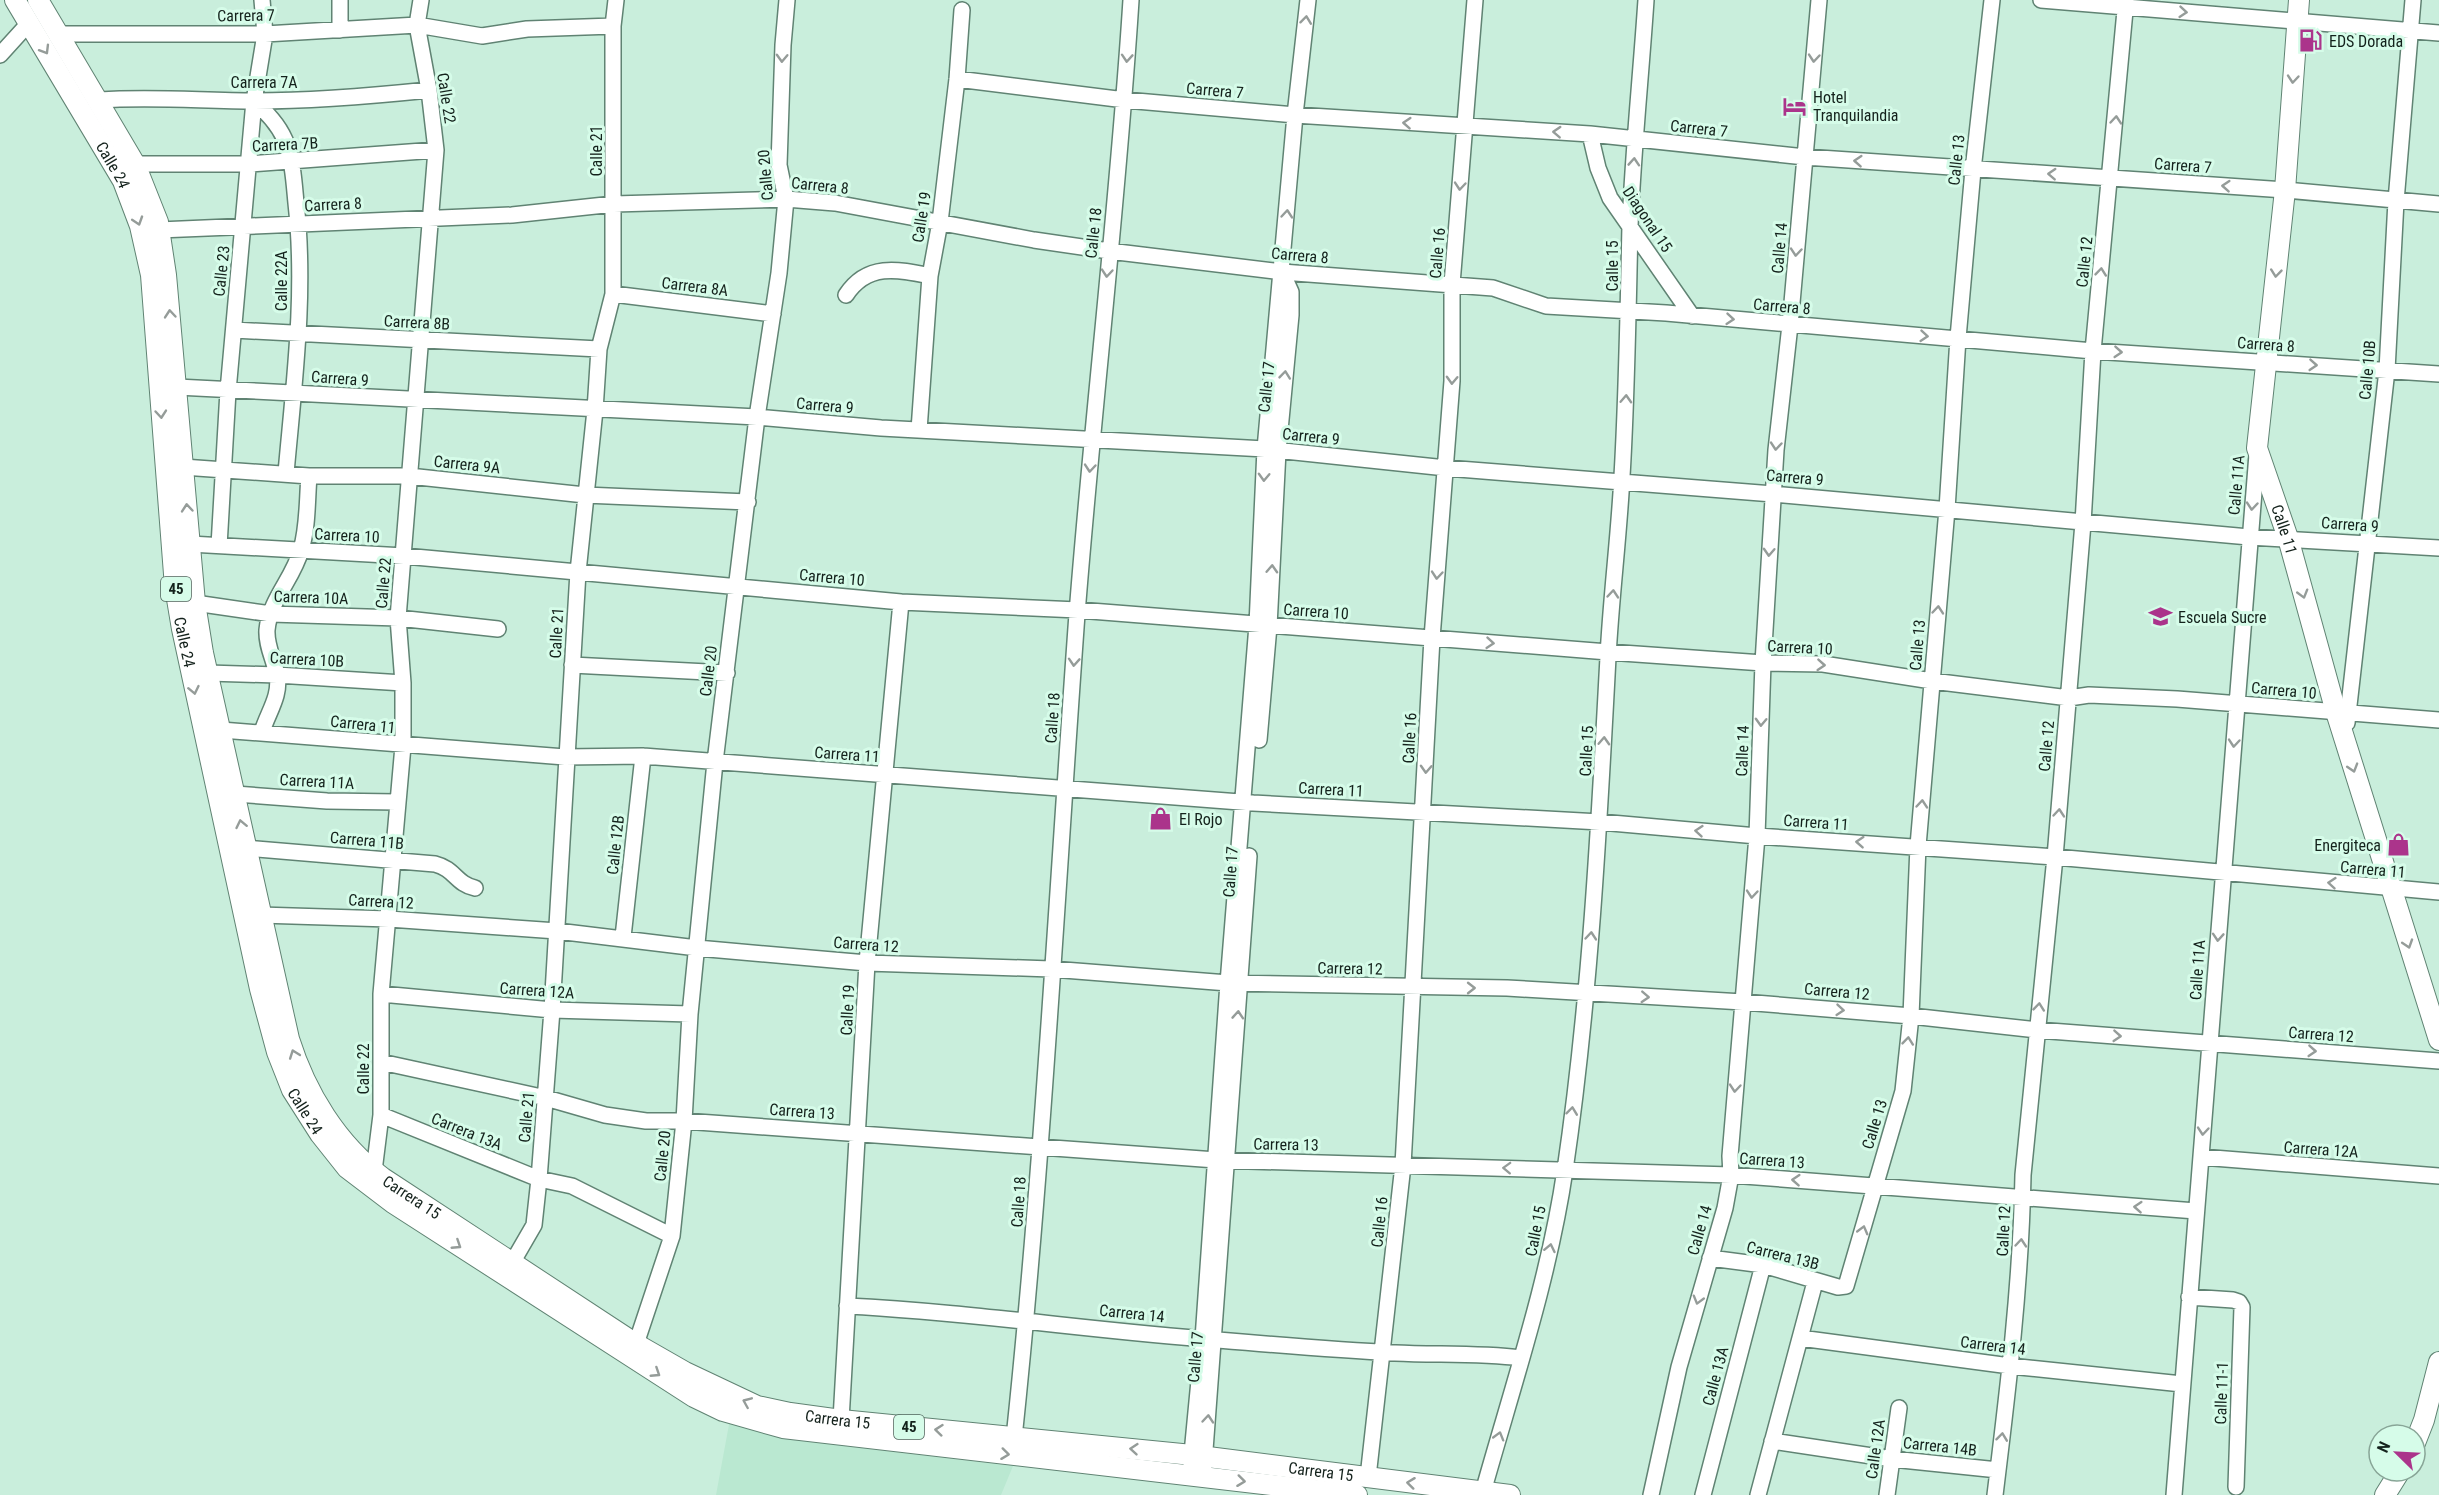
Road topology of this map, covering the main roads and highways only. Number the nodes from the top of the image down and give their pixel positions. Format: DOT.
graph roads {
  1 [pos="15,0"];
  2 [pos="38,0"];
  3 [pos="2300,0"];
  4 [pos="2439,1040"];
  5 [pos="365,1174"];
  6 [pos="2439,1362"];
  7 [pos="2423,1423"];
  8 [pos="1309,1492"];
  9 [pos="1357,1495"];
  10 [pos="1510,1495"];
  1 -- 5 [label="main road, Calle 24 / 45, one-way"];
  5 -- 2 [label="main road, Calle 24 / 45, one-way"];
  3 -- 4 [label="main road, Calle 11, one-way"];
  5 -- 8 [label="main road, Carrera 15 / 45, one-way"];
  10 -- 5 [label="main road, Carrera 15 / 45, one-way"];
  6 -- 7 [label="main road"];
  8 -- 9 [label="main road, Carrera 15 / 45"];
}
